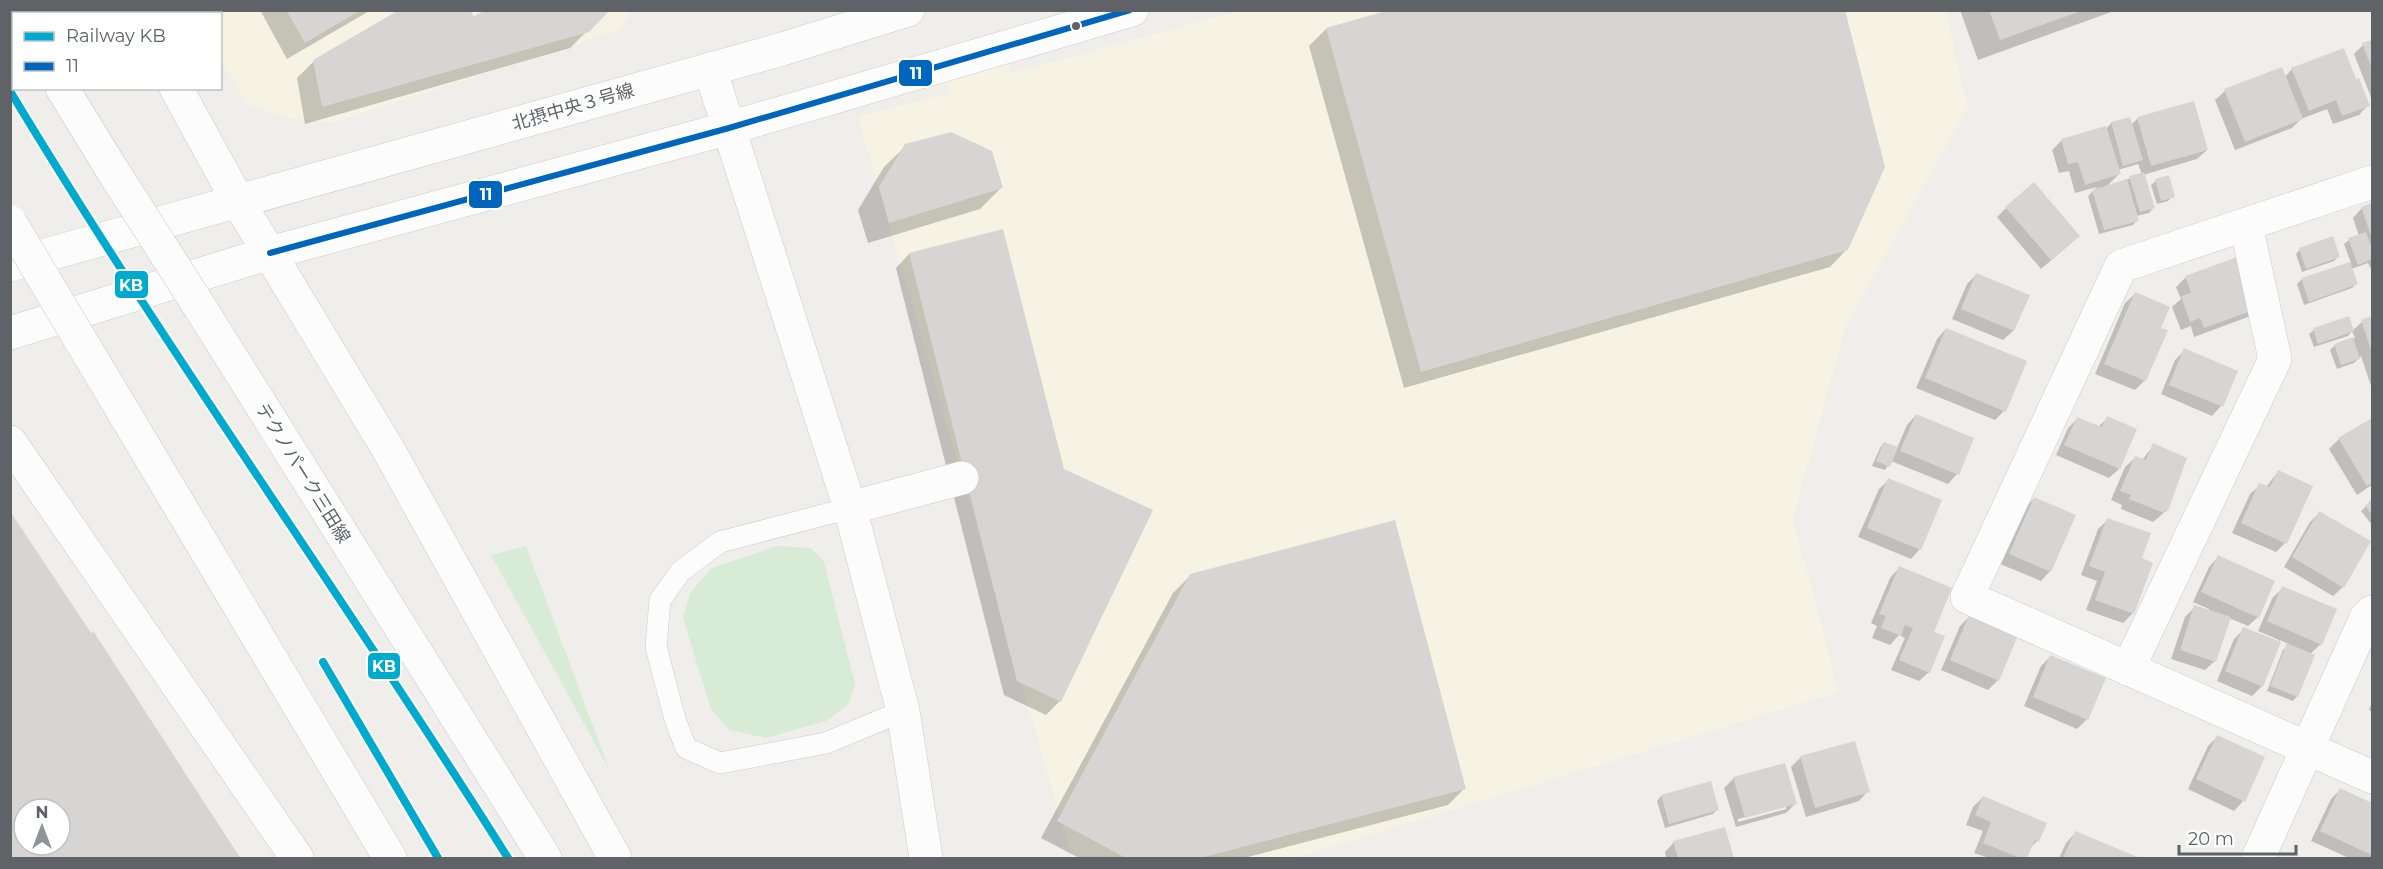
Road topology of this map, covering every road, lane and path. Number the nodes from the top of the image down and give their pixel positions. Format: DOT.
graph roads {
  1 [pos="908,10"];
  2 [pos="1132,10"];
  3 [pos="710,69"];
  4 [pos="63,90"];
  5 [pos="177,90"];
  6 [pos="729,128"];
  7 [pos="2373,182"];
  8 [pos="239,203"];
  9 [pos="10,222"];
  10 [pos="2246,225"];
  11 [pos="270,253"];
  12 [pos="10,265"];
  13 [pos="10,333"];
  14 [pos="10,442"];
  15 [pos="962,478"];
  16 [pos="850,508"];
  17 [pos="2373,612"];
  18 [pos="2128,669"];
  19 [pos="903,711"];
  20 [pos="2307,749"];
  21 [pos="2373,777"];
  22 [pos="297,858"];
  23 [pos="390,858"];
  24 [pos="544,858"];
  25 [pos="615,858"];
  26 [pos="926,858"];
  27 [pos="2258,858"];
  1 -- 3 [label="street, 北摂中央３号線"];
  2 -- 6 [label="street"];
  3 -- 6 [label="street"];
  3 -- 8 [label="street, 北摂中央３号線"];
  4 -- 24 [label="street, テクノパーク三田線, bridge"];
  5 -- 8 [label="street"];
  6 -- 11 [label="street"];
  6 -- 16 [label="street"];
  7 -- 10 [label="street"];
  8 -- 11 [label="street"];
  8 -- 12 [label="street, 北摂中央３号線"];
  9 -- 23 [label="street, bridge"];
  10 -- 18 [label="street"];
  10 -- 18 [label="street"];
  11 -- 13 [label="street"];
  11 -- 25 [label="street"];
  14 -- 22 [label="street"];
  15 -- 16 [label="street"];
  16 -- 19 [label="street"];
  16 -- 19 [label="lane"];
  17 -- 20 [label="street"];
  18 -- 20 [label="street"];
  19 -- 26 [label="street"];
  20 -- 21 [label="street"];
  20 -- 27 [label="street"];
}
